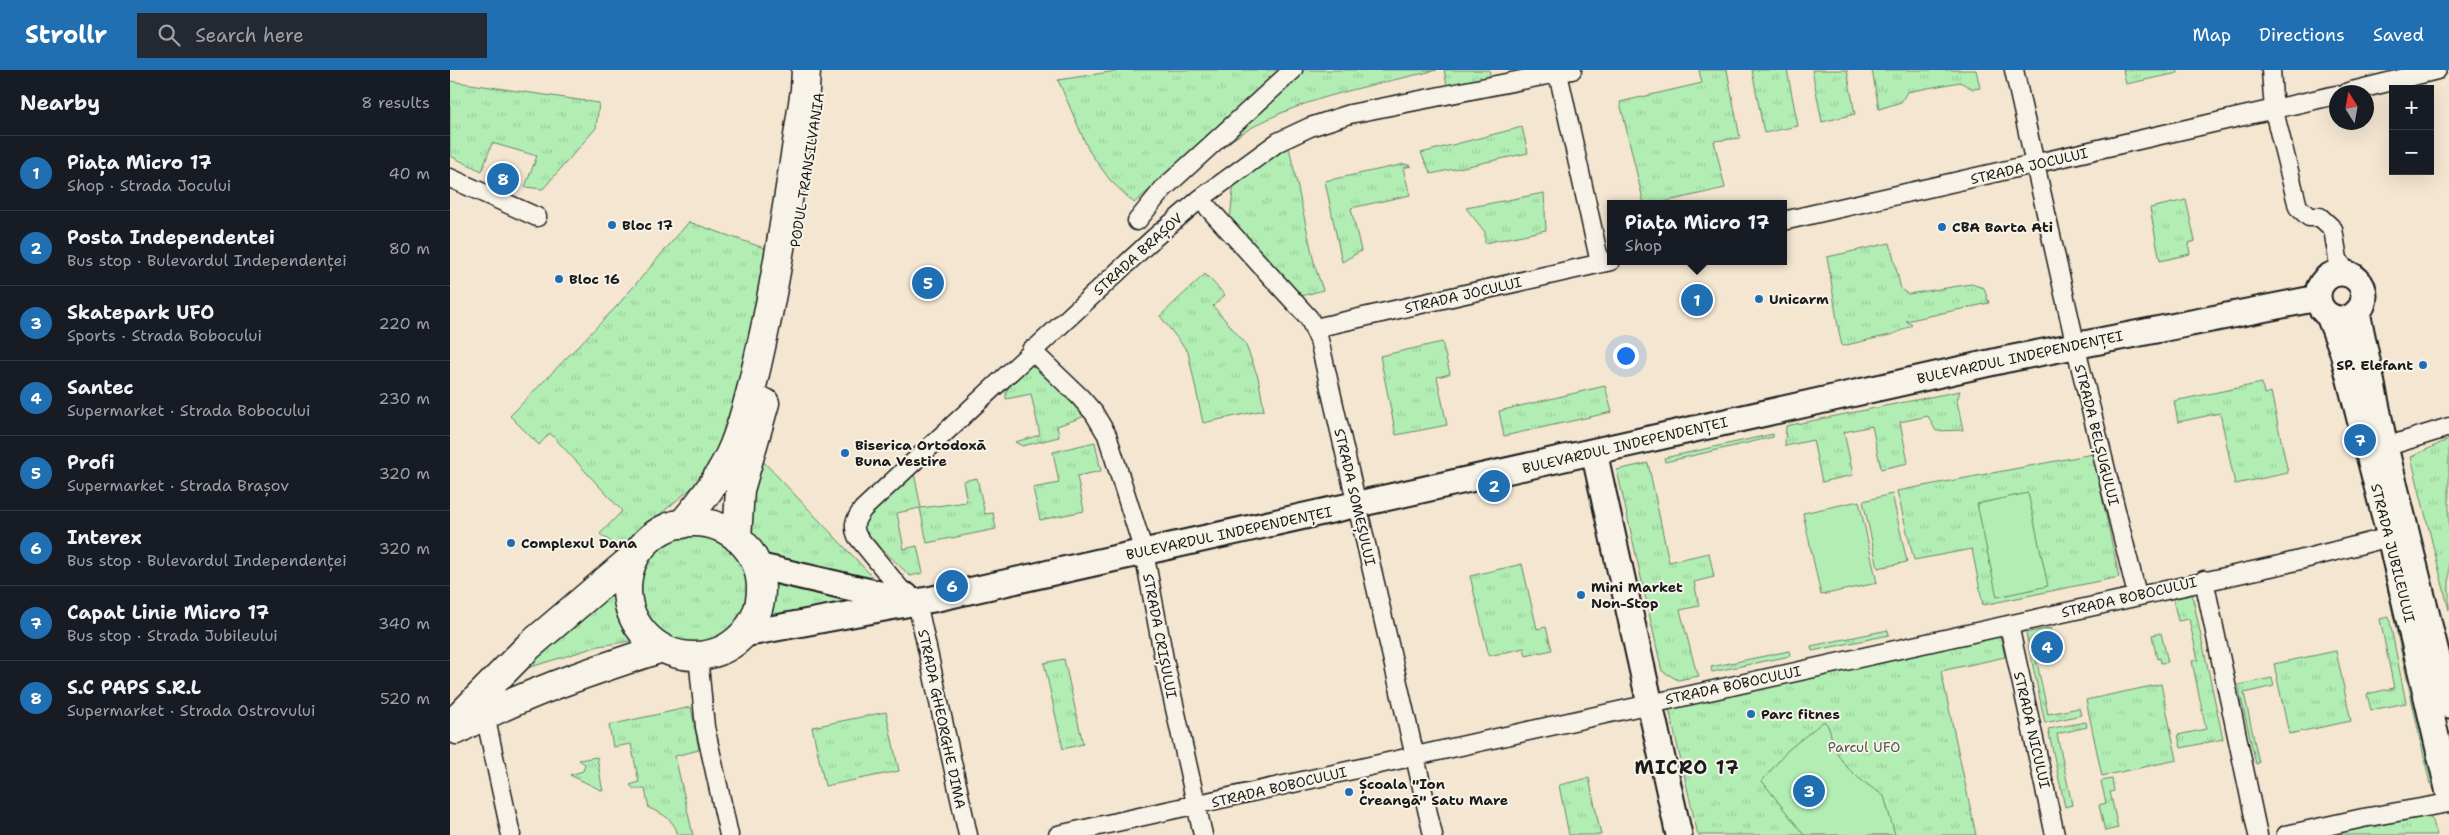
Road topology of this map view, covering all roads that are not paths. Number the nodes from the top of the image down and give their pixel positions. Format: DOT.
graph roads {
  1 [pos="806,70"];
  2 [pos="822,70"];
  3 [pos="1294,70"];
  4 [pos="2014,70"];
  5 [pos="2271,70"];
  6 [pos="2437,70"];
  7 [pos="1565,72"];
  8 [pos="2374,86"];
  9 [pos="2329,97"];
  10 [pos="2274,111"];
  11 [pos="2035,164"];
  12 [pos="450,178"];
  13 [pos="1200,199"];
  14 [pos="536,216"];
  15 [pos="1137,221"];
  16 [pos="1787,221"];
  17 [pos="1606,262"];
  18 [pos="2340,269"];
  19 [pos="784,270"];
  20 [pos="2324,307"];
  21 [pos="2357,312"];
  22 [pos="1314,328"];
  23 [pos="2075,344"];
  24 [pos="1031,350"];
  25 [pos="2449,427"];
  26 [pos="2385,447"];
  27 [pos="1594,452"];
  28 [pos="1356,506"];
  29 [pos="682,524"];
  30 [pos="737,538"];
  31 [pos="2399,538"];
  32 [pos="1144,552"];
  33 [pos="638,554"];
  34 [pos="757,566"];
  35 [pos="2204,580"];
  36 [pos="2137,595"];
  37 [pos="919,599"];
  38 [pos="2009,625"];
  39 [pos="744,634"];
  40 [pos="662,648"];
  41 [pos="698,656"];
  42 [pos="1650,703"];
  43 [pos="2449,705"];
  44 [pos="485,715"];
  45 [pos="450,726"];
  46 [pos="450,736"];
  47 [pos="1414,756"];
  48 [pos="2449,792"];
  49 [pos="2449,803"];
  50 [pos="1196,806"];
  51 [pos="511,835"];
  52 [pos="730,835"];
  53 [pos="968,835"];
  54 [pos="1058,835"];
  55 [pos="1203,835"];
  56 [pos="1433,835"];
  57 [pos="1679,835"];
  58 [pos="2055,835"];
  59 [pos="2258,835"];
  60 [pos="2286,835"];
  1 -- 19 [label="main road, PODUL TRANSILVANIA"];
  2 -- 19 [label="main road, PODUL TRANSILVANIA"];
  3 -- 15 [label="street"];
  4 -- 11 [label="street, STRADA BELȘUGULUI"];
  5 -- 10 [label="street"];
  6 -- 8 [label="street"];
  7 -- 13 [label="street, STRADA BRAȘOV"];
  7 -- 17 [label="street"];
  9 -- 10 [label="street, STRADA JOCULUI"];
  10 -- 11 [label="street, STRADA JOCULUI"];
  10 -- 18 [label="street"];
  11 -- 16 [label="street, STRADA JOCULUI"];
  11 -- 23 [label="street, STRADA BELȘUGULUI"];
  12 -- 14 [label="street"];
  13 -- 22 [label="street, STRADA SOMEȘULUI"];
  13 -- 24 [label="street, STRADA BRAȘOV"];
  17 -- 22 [label="street, STRADA JOCULUI"];
  18 -- 20 [label="street"];
  18 -- 21 [label="street"];
  19 -- 29 [label="main road"];
  19 -- 30 [label="main road"];
  20 -- 21 [label="street"];
  20 -- 23 [label="street, BULEVARDUL INDEPENDENȚEI"];
  20 -- 31 [label="street, STRADA JUBILEULUI"];
  21 -- 26 [label="street, STRADA JUBILEULUI"];
  22 -- 28 [label="street, STRADA SOMEȘULUI"];
  23 -- 27 [label="street, BULEVARDUL INDEPENDENȚEI"];
  23 -- 36 [label="street, STRADA BELȘUGULUI"];
  24 -- 32 [label="street, STRADA CRIȘULUI"];
  24 -- 37 [label="street, STRADA BRAȘOV"];
  25 -- 26 [label="street"];
  26 -- 31 [label="street, STRADA JUBILEULUI"];
  27 -- 28 [label="street, BULEVARDUL INDEPENDENȚEI"];
  27 -- 42 [label="street"];
  28 -- 32 [label="street, BULEVARDUL INDEPENDENȚEI"];
  28 -- 47 [label="street, STRADA SOMEȘULUI"];
  29 -- 30 [label="main road, BULEVARDUL INDEPENDENȚEI"];
  29 -- 33 [label="main road, BULEVARDUL INDEPENDENȚEI"];
  30 -- 34 [label="main road, BULEVARDUL INDEPENDENȚEI"];
  31 -- 35 [label="street, STRADA BOBOCULUI"];
  31 -- 43 [label="street, STRADA JUBILEULUI"];
  31 -- 48 [label="street, STRADA JUBILEULUI"];
  32 -- 37 [label="street, BULEVARDUL INDEPENDENȚEI"];
  32 -- 50 [label="street, STRADA CRIȘULUI"];
  33 -- 40 [label="main road, BULEVARDUL INDEPENDENȚEI"];
  33 -- 45 [label="main road"];
  34 -- 37 [label="street, BULEVARDUL INDEPENDENȚEI"];
  34 -- 39 [label="main road, BULEVARDUL INDEPENDENȚEI"];
  35 -- 36 [label="street, STRADA BOBOCULUI"];
  35 -- 59 [label="street"];
  36 -- 38 [label="street, STRADA BOBOCULUI"];
  37 -- 39 [label="street, BULEVARDUL INDEPENDENȚEI"];
  37 -- 53 [label="street, STRADA GHEORGHE DIMA"];
  38 -- 42 [label="street, STRADA BOBOCULUI"];
  38 -- 58 [label="street, STRADA NICULUI"];
  39 -- 41 [label="main road, BULEVARDUL INDEPENDENȚEI"];
  40 -- 41 [label="main road, BULEVARDUL INDEPENDENȚEI"];
  40 -- 44 [label="main road"];
  41 -- 52 [label="street"];
  42 -- 47 [label="street, STRADA BOBOCULUI"];
  42 -- 57 [label="street"];
  44 -- 46 [label="main road"];
  44 -- 51 [label="street"];
  47 -- 50 [label="street, STRADA BOBOCULUI"];
  47 -- 56 [label="street, STRADA SOMEȘULUI"];
  49 -- 60 [label="street"];
  50 -- 54 [label="street, STRADA BOBOCULUI"];
  50 -- 55 [label="street, STRADA CRIȘULUI"];
}
